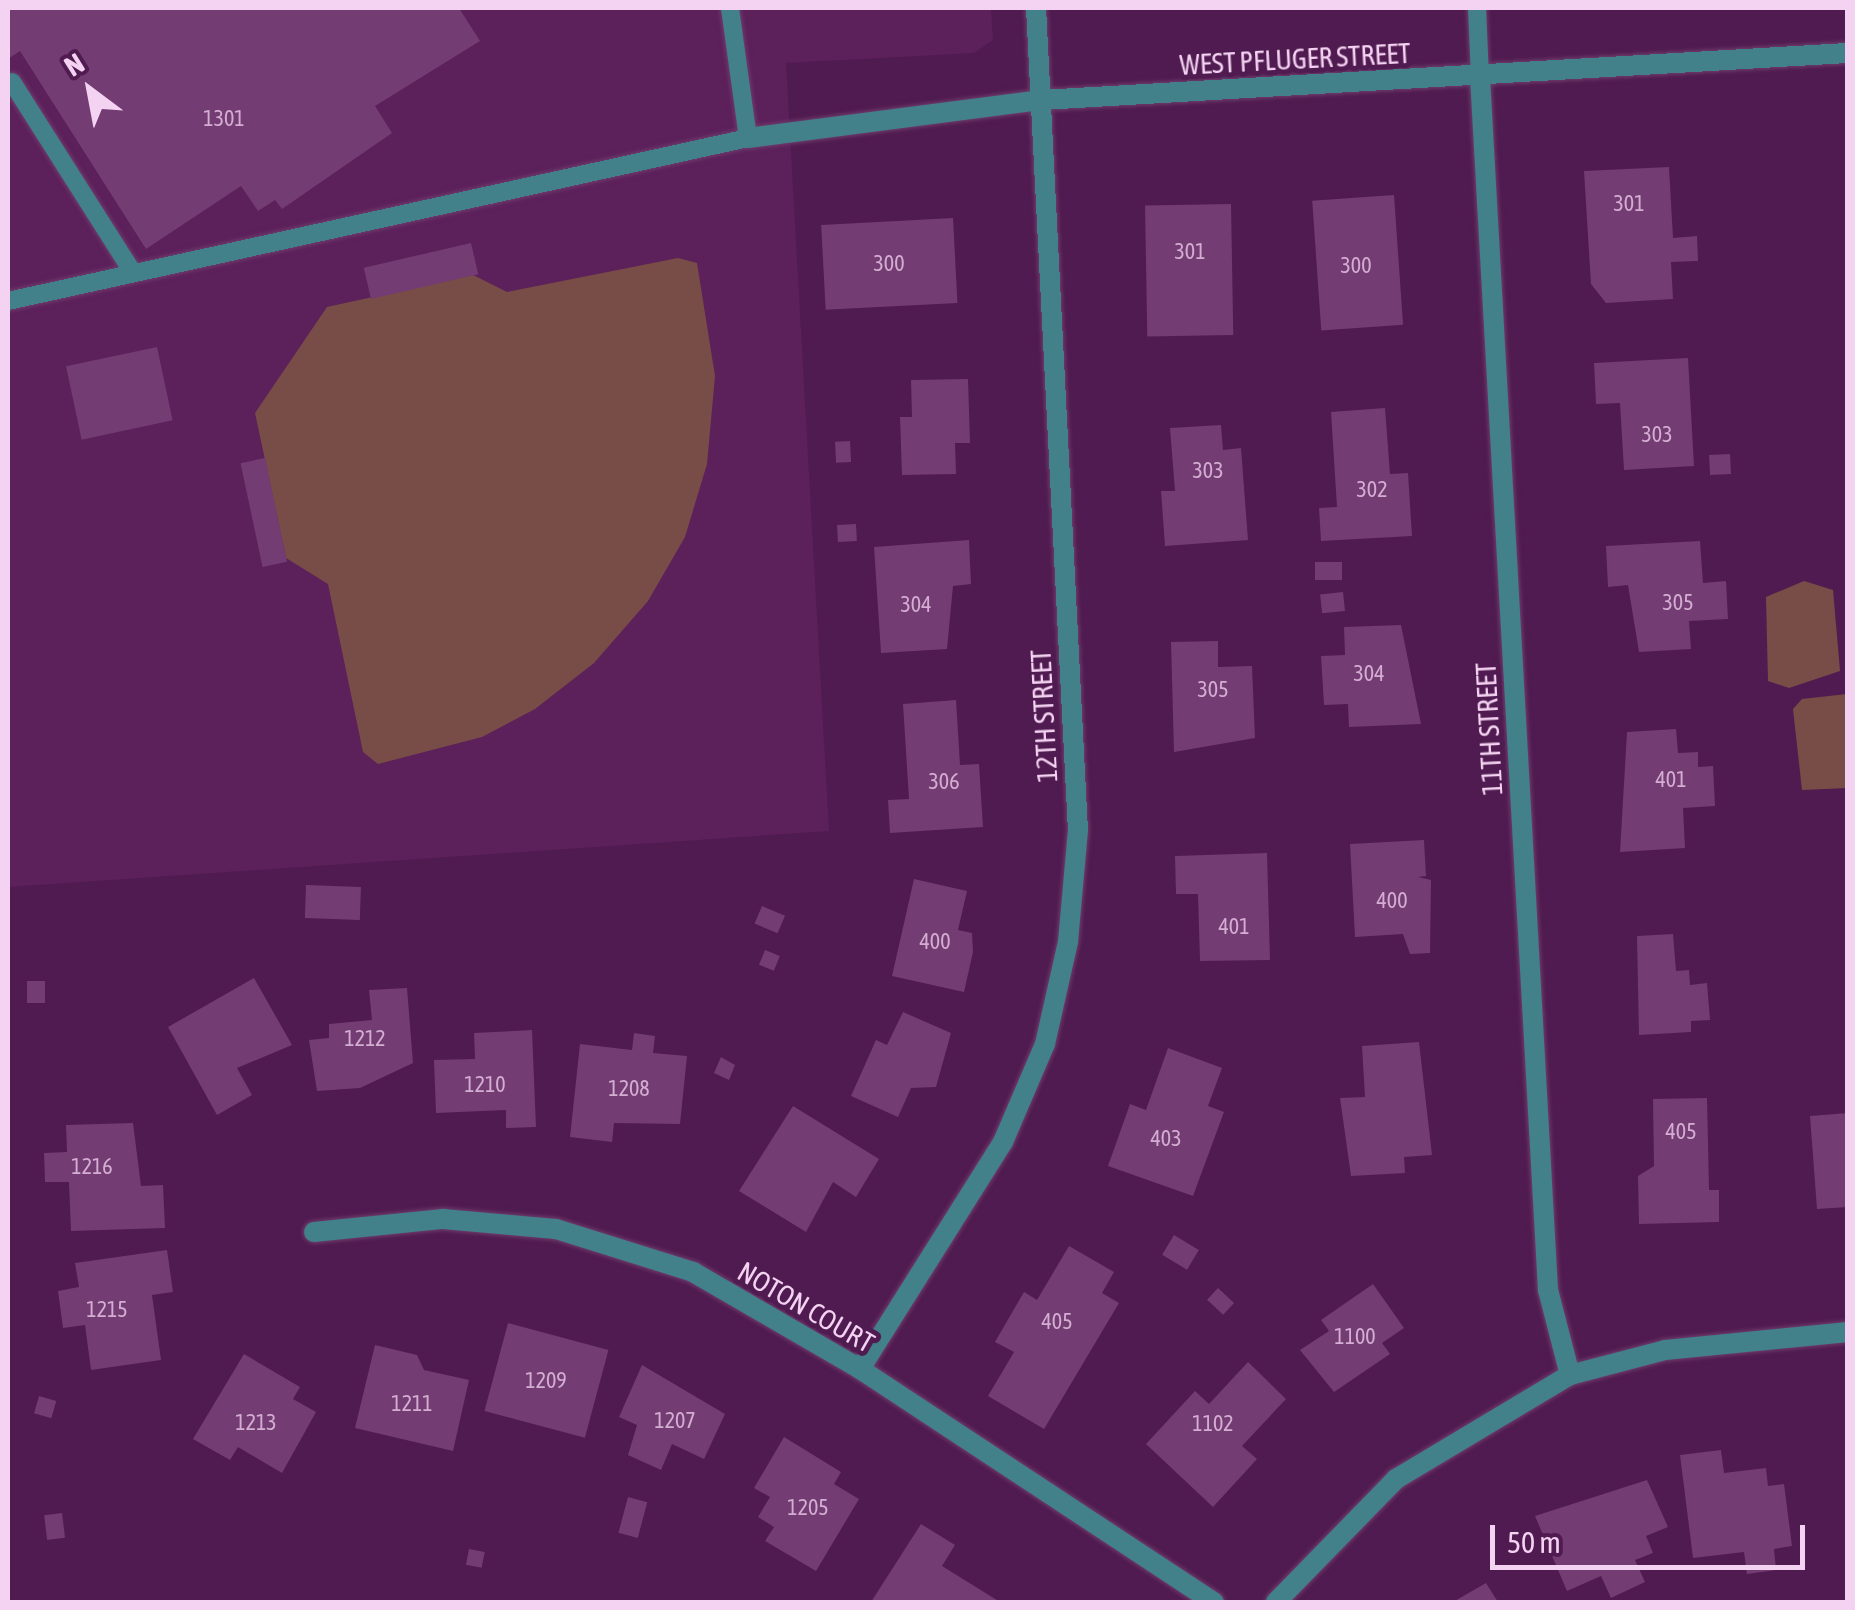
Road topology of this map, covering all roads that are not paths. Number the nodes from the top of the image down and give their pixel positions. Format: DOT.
graph roads {
  1 [pos="730,8"];
  2 [pos="1036,8"];
  3 [pos="1478,8"];
  4 [pos="1848,53"];
  5 [pos="1480,76"];
  6 [pos="12,82"];
  7 [pos="1042,100"];
  8 [pos="748,138"];
  9 [pos="132,270"];
  10 [pos="8,301"];
  11 [pos="314,1232"];
  12 [pos="1848,1332"];
  13 [pos="860,1369"];
  14 [pos="1570,1375"];
  15 [pos="1214,1602"];
  16 [pos="1276,1602"];
  1 -- 8 [label="lane"];
  2 -- 7 [label="street, 12TH STREET"];
  3 -- 5 [label="lane"];
  4 -- 5 [label="street, WEST PFLUGER STREET"];
  5 -- 7 [label="street, WEST PFLUGER STREET"];
  5 -- 14 [label="street, 11TH STREET"];
  6 -- 9 [label="lane"];
  7 -- 8 [label="street, WEST PFLUGER STREET"];
  7 -- 13 [label="street, 12TH STREET"];
  8 -- 9 [label="lane"];
  9 -- 10 [label="lane"];
  11 -- 13 [label="street, NOTON COURT"];
  12 -- 14 [label="street"];
  13 -- 15 [label="street, NOTON COURT"];
  14 -- 16 [label="street"];
}
